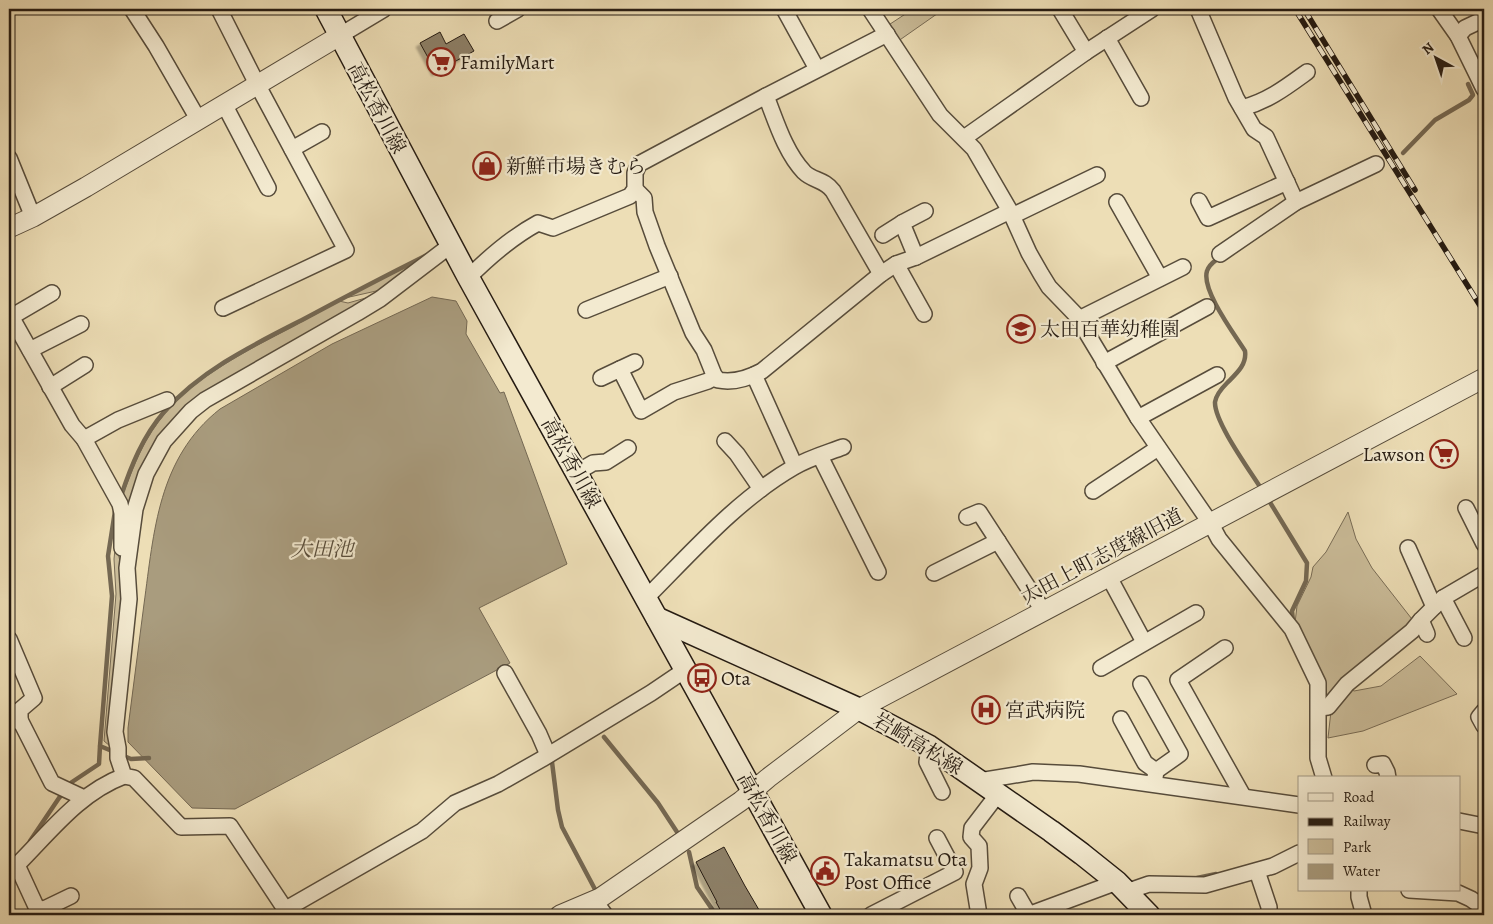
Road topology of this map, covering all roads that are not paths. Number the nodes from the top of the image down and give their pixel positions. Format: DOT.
graph roads {
  1 [pos="132,9"];
  2 [pos="219,9"];
  3 [pos="326,9"];
  4 [pos="384,9"];
  5 [pos="518,9"];
  6 [pos="784,9"];
  7 [pos="870,9"];
  8 [pos="1060,9"];
  9 [pos="1152,9"];
  10 [pos="1198,9"];
  11 [pos="1439,9"];
  12 [pos="1484,19"];
  13 [pos="497,22"];
  14 [pos="887,34"];
  15 [pos="340,36"];
  16 [pos="1458,36"];
  17 [pos="1107,38"];
  18 [pos="1086,52"];
  19 [pos="818,69"];
  20 [pos="1307,72"];
  21 [pos="257,84"];
  22 [pos="1484,88"];
  23 [pos="766,96"];
  24 [pos="1141,98"];
  25 [pos="224,104"];
  26 [pos="1242,108"];
  27 [pos="198,119"];
  28 [pos="322,132"];
  29 [pos="964,138"];
  30 [pos="292,149"];
  31 [pos="9,158"];
  32 [pos="1376,164"];
  33 [pos="1097,175"];
  34 [pos="1287,182"];
  35 [pos="268,188"];
  36 [pos="635,189"];
  37 [pos="1199,201"];
  38 [pos="1117,202"];
  39 [pos="1296,202"];
  40 [pos="925,211"];
  41 [pos="1011,214"];
  42 [pos="33,216"];
  43 [pos="902,224"];
  44 [pos="9,228"];
  45 [pos="883,234"];
  46 [pos="451,245"];
  47 [pos="1220,254"];
  48 [pos="916,257"];
  49 [pos="896,264"];
  50 [pos="1183,266"];
  51 [pos="881,274"];
  52 [pos="670,276"];
  53 [pos="468,278"];
  54 [pos="1160,278"];
  55 [pos="52,293"];
  56 [pos="1208,307"];
  57 [pos="223,308"];
  58 [pos="586,310"];
  59 [pos="924,314"];
  60 [pos="10,315"];
  61 [pos="1079,319"];
  62 [pos="81,324"];
  63 [pos="30,350"];
  64 [pos="635,362"];
  65 [pos="1104,363"];
  66 [pos="85,364"];
  67 [pos="620,369"];
  68 [pos="754,375"];
  69 [pos="1217,375"];
  70 [pos="715,377"];
  71 [pos="601,378"];
  72 [pos="1484,378"];
  73 [pos="50,387"];
  74 [pos="167,400"];
  75 [pos="1138,418"];
  76 [pos="84,439"];
  77 [pos="725,441"];
  78 [pos="843,447"];
  79 [pos="628,448"];
  80 [pos="1158,448"];
  81 [pos="820,456"];
  82 [pos="795,466"];
  83 [pos="576,473"];
  84 [pos="761,489"];
  85 [pos="1092,491"];
  86 [pos="1466,508"];
  87 [pos="968,517"];
  88 [pos="1210,524"];
  89 [pos="998,541"];
  90 [pos="1484,544"];
  91 [pos="1408,548"];
  92 [pos="127,568"];
  93 [pos="878,572"];
  94 [pos="934,573"];
  95 [pos="1484,574"];
  96 [pos="1109,577"];
  97 [pos="646,598"];
  98 [pos="1439,602"];
  99 [pos="1044,612"];
  100 [pos="1196,613"];
  101 [pos="657,618"];
  102 [pos="1464,638"];
  103 [pos="9,639"];
  104 [pos="1144,642"];
  105 [pos="1225,648"];
  106 [pos="1101,668"];
  107 [pos="686,670"];
  108 [pos="505,673"];
  109 [pos="1141,684"];
  110 [pos="1324,708"];
  111 [pos="859,709"];
  112 [pos="1484,711"];
  113 [pos="1121,719"];
  114 [pos="14,721"];
  115 [pos="1484,726"];
  116 [pos="928,746"];
  117 [pos="548,755"];
  118 [pos="1375,765"];
  119 [pos="124,776"];
  120 [pos="1323,776"];
  121 [pos="1388,776"];
  122 [pos="1155,777"];
  123 [pos="979,781"];
  124 [pos="752,791"];
  125 [pos="942,792"];
  126 [pos="71,793"];
  127 [pos="998,794"];
  128 [pos="1243,796"];
  129 [pos="1298,805"];
  130 [pos="1460,821"];
  131 [pos="1484,826"];
  132 [pos="937,838"];
  133 [pos="1298,854"];
  134 [pos="13,867"];
  135 [pos="1257,871"];
  136 [pos="1121,887"];
  137 [pos="1359,892"];
  138 [pos="1442,892"];
  139 [pos="71,896"];
  140 [pos="1018,896"];
  141 [pos="601,903"];
  142 [pos="1483,905"];
  143 [pos="38,912"];
  144 [pos="288,912"];
  145 [pos="560,915"];
  146 [pos="821,915"];
  147 [pos="871,915"];
  148 [pos="979,915"];
  149 [pos="1028,915"];
  150 [pos="1149,915"];
  151 [pos="1269,915"];
  152 [pos="1364,915"];
  1 -- 27 [label="street"];
  2 -- 21 [label="street"];
  3 -- 15 [label="main road, 高松香川線"];
  4 -- 15 [label="street"];
  5 -- 13 [label="street"];
  6 -- 19 [label="street"];
  7 -- 14 [label="street"];
  8 -- 18 [label="street"];
  9 -- 17 [label="street"];
  10 -- 26 [label="street"];
  11 -- 16 [label="street"];
  12 -- 16 [label="street"];
  14 -- 19 [label="street"];
  14 -- 29 [label="street"];
  15 -- 21 [label="street"];
  15 -- 46 [label="main road, 高松香川線"];
  16 -- 22 [label="street"];
  17 -- 18 [label="street"];
  17 -- 24 [label="street"];
  18 -- 29 [label="street"];
  19 -- 23 [label="street"];
  20 -- 26 [label="street"];
  21 -- 25 [label="street"];
  21 -- 30 [label="street"];
  23 -- 36 [label="street"];
  23 -- 51 [label="street"];
  25 -- 27 [label="street"];
  25 -- 35 [label="street"];
  26 -- 34 [label="street"];
  27 -- 42 [label="street"];
  28 -- 30 [label="street"];
  29 -- 41 [label="street"];
  30 -- 57 [label="street"];
  31 -- 42 [label="street"];
  32 -- 39 [label="street"];
  33 -- 41 [label="street"];
  34 -- 37 [label="street"];
  34 -- 39 [label="street"];
  36 -- 52 [label="street"];
  36 -- 53 [label="street"];
  38 -- 54 [label="street"];
  39 -- 47 [label="street"];
  40 -- 43 [label="street"];
  41 -- 48 [label="street"];
  41 -- 61 [label="street"];
  42 -- 44 [label="street"];
  43 -- 45 [label="street"];
  43 -- 48 [label="street"];
  46 -- 53 [label="main road, 高松香川線"];
  46 -- 92 [label="street"];
  48 -- 49 [label="street"];
  49 -- 51 [label="street"];
  49 -- 59 [label="street"];
  50 -- 54 [label="street"];
  51 -- 68 [label="street"];
  52 -- 58 [label="street"];
  52 -- 70 [label="street"];
  53 -- 83 [label="main road, 高松香川線"];
  54 -- 61 [label="street"];
  55 -- 60 [label="street"];
  56 -- 65 [label="street"];
  60 -- 63 [label="street"];
  61 -- 65 [label="street"];
  62 -- 63 [label="street"];
  63 -- 73 [label="street"];
  64 -- 67 [label="street"];
  65 -- 75 [label="street"];
  66 -- 73 [label="street"];
  67 -- 70 [label="street"];
  67 -- 71 [label="street"];
  68 -- 70 [label="street"];
  68 -- 82 [label="street"];
  69 -- 75 [label="street"];
  72 -- 88 [label="street, 太田上町志度線旧道"];
  73 -- 76 [label="street"];
  74 -- 76 [label="street"];
  75 -- 80 [label="street"];
  76 -- 92 [label="street"];
  77 -- 84 [label="street"];
  78 -- 81 [label="street"];
  79 -- 83 [label="street"];
  80 -- 85 [label="street"];
  80 -- 88 [label="street"];
  81 -- 82 [label="street"];
  81 -- 93 [label="street"];
  82 -- 84 [label="street"];
  83 -- 97 [label="main road, 高松香川線"];
  84 -- 97 [label="street"];
  86 -- 90 [label="street"];
  87 -- 89 [label="street"];
  88 -- 96 [label="street, 太田上町志度線旧道"];
  88 -- 110 [label="street"];
  89 -- 94 [label="street"];
  89 -- 99 [label="street"];
  91 -- 98 [label="street"];
  92 -- 119 [label="street"];
  95 -- 98 [label="street"];
  96 -- 99 [label="street, 太田上町志度線旧道"];
  96 -- 104 [label="street"];
  97 -- 101 [label="main road, 高松香川線"];
  98 -- 102 [label="street"];
  98 -- 110 [label="street"];
  99 -- 111 [label="street, 太田上町志度線旧道"];
  100 -- 104 [label="street"];
  101 -- 107 [label="main road, 高松香川線"];
  101 -- 111 [label="main road, 岩崎高松線"];
  103 -- 114 [label="street"];
  104 -- 106 [label="street"];
  105 -- 128 [label="street"];
  107 -- 117 [label="street"];
  107 -- 124 [label="main road, 高松香川線"];
  108 -- 117 [label="street"];
  109 -- 122 [label="street"];
  110 -- 120 [label="street"];
  111 -- 116 [label="main road, 岩崎高松線"];
  111 -- 124 [label="street, 太田上町志度線旧道"];
  112 -- 115 [label="street"];
  113 -- 122 [label="street"];
  114 -- 126 [label="street"];
  116 -- 123 [label="main road, 岩崎高松線"];
  116 -- 125 [label="street"];
  117 -- 144 [label="street"];
  118 -- 121 [label="street"];
  119 -- 126 [label="street"];
  119 -- 144 [label="street"];
  122 -- 123 [label="street"];
  122 -- 128 [label="street"];
  123 -- 127 [label="main road, 岩崎高松線"];
  124 -- 141 [label="street, 太田上町志度線旧道"];
  124 -- 146 [label="main road, 高松香川線"];
  126 -- 134 [label="street"];
  127 -- 136 [label="main road, 岩崎高松線"];
  127 -- 148 [label="street"];
  128 -- 129 [label="street"];
  130 -- 131 [label="street"];
  132 -- 147 [label="street"];
  133 -- 135 [label="street"];
  134 -- 143 [label="street"];
  135 -- 136 [label="street"];
  135 -- 151 [label="street"];
  136 -- 149 [label="street"];
  136 -- 150 [label="main road, 岩崎高松線"];
  137 -- 152 [label="street"];
  138 -- 142 [label="street"];
  139 -- 143 [label="street"];
  140 -- 149 [label="street"];
  141 -- 145 [label="street, 太田上町志度線旧道"];
}
